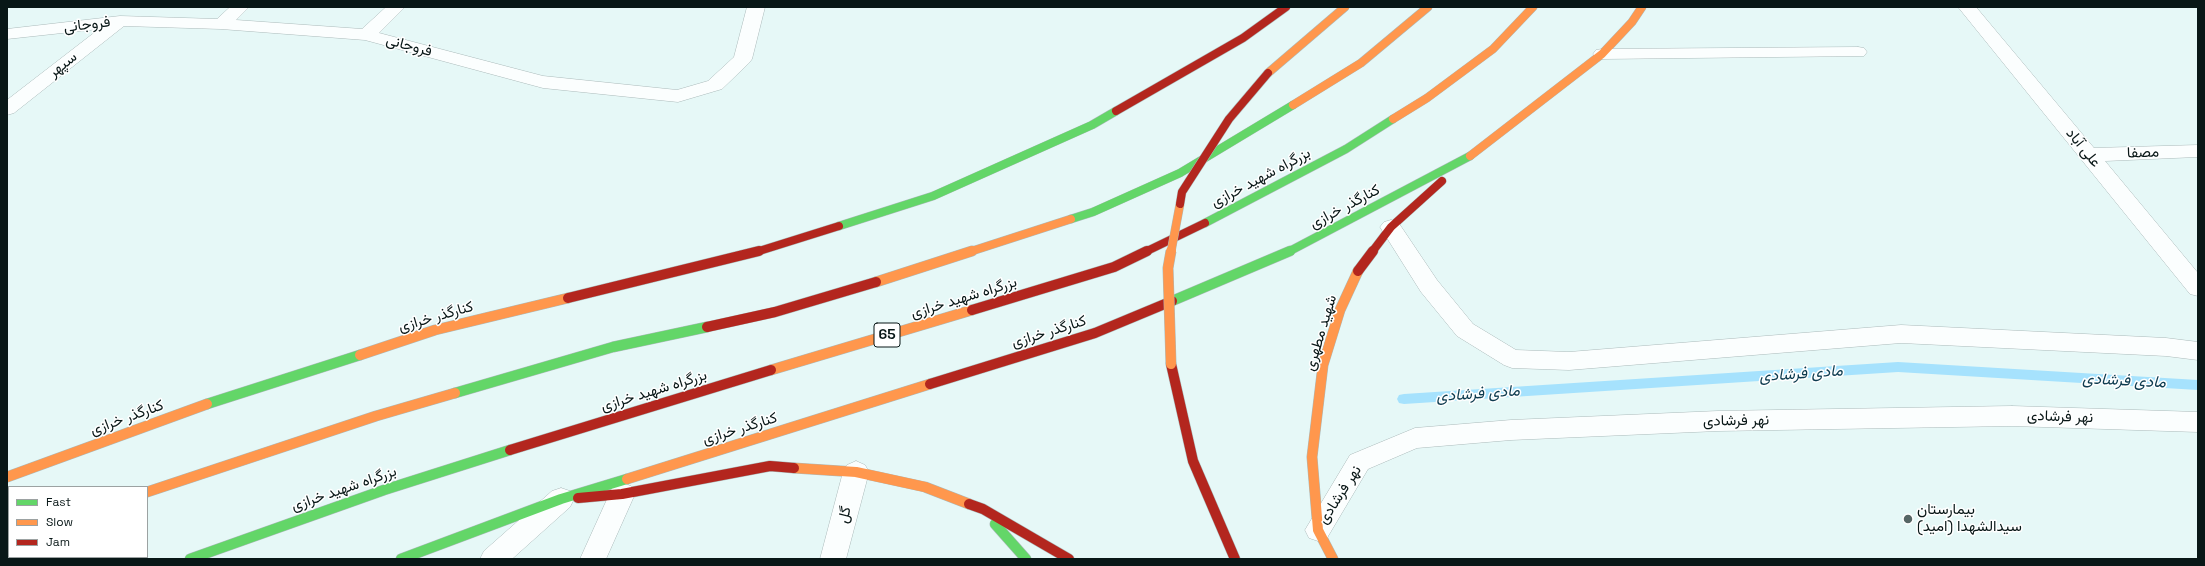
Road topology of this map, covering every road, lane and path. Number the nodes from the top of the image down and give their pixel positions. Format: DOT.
graph roads {
  1 [pos="240,7"];
  2 [pos="396,7"];
  3 [pos="756,7"];
  4 [pos="1286,7"];
  5 [pos="1345,7"];
  6 [pos="1428,7"];
  7 [pos="1533,7"];
  8 [pos="1642,7"];
  9 [pos="1967,7"];
  10 [pos="116,17"];
  11 [pos="221,24"];
  12 [pos="7,34"];
  13 [pos="366,35"];
  14 [pos="1858,52"];
  15 [pos="1602,54"];
  16 [pos="7,109"];
  17 [pos="2197,151"];
  18 [pos="2089,155"];
  19 [pos="1468,158"];
  20 [pos="1391,227"];
  21 [pos="2198,288"];
  22 [pos="2198,351"];
  23 [pos="2198,422"];
  24 [pos="856,472"];
  25 [pos="7,477"];
  26 [pos="148,492"];
  27 [pos="622,494"];
  28 [pos="561,499"];
  29 [pos="983,509"];
  30 [pos="1318,530"];
  31 [pos="190,559"];
  32 [pos="401,559"];
  33 [pos="493,559"];
  34 [pos="593,559"];
  35 [pos="834,559"];
  36 [pos="1026,559"];
  37 [pos="1069,559"];
  38 [pos="1235,559"];
  39 [pos="1333,559"];
  1 -- 11 [label="street"];
  2 -- 13 [label="street"];
  3 -- 13 [label="street, فروجانی"];
  4 -- 25 [label="main road, کنارگذر خرازی"];
  5 -- 38 [label="main road, bridge"];
  6 -- 26 [label="main road"];
  7 -- 31 [label="main road, بزرگراه شهید خرازی / 65"];
  8 -- 15 [label="main road, کنارگذر خرازی"];
  9 -- 18 [label="street, علی آباد"];
  10 -- 11 [label="street, فروجانی"];
  10 -- 12 [label="street, فروجانی"];
  10 -- 16 [label="street, سپهر"];
  11 -- 13 [label="street, فروجانی"];
  14 -- 15 [label="street"];
  15 -- 19 [label="main road, کنارگذر خرازی"];
  17 -- 18 [label="street, مصفا"];
  18 -- 21 [label="street, علی آباد"];
  19 -- 20 [label="main road, شهید مطهری"];
  19 -- 28 [label="main road, کنارگذر خرازی"];
  20 -- 22 [label="street"];
  20 -- 30 [label="main road, شهید مطهری"];
  23 -- 30 [label="street, نهر فرشادی"];
  24 -- 27 [label="main road"];
  24 -- 29 [label="main road"];
  24 -- 35 [label="street, گل"];
  27 -- 28 [label="main road"];
  27 -- 34 [label="street"];
  28 -- 32 [label="main road, کنارگذر خرازی"];
  28 -- 33 [label="street"];
  29 -- 36 [label="main road"];
  29 -- 37 [label="main road"];
  30 -- 39 [label="main road, شهید مطهری"];
}
